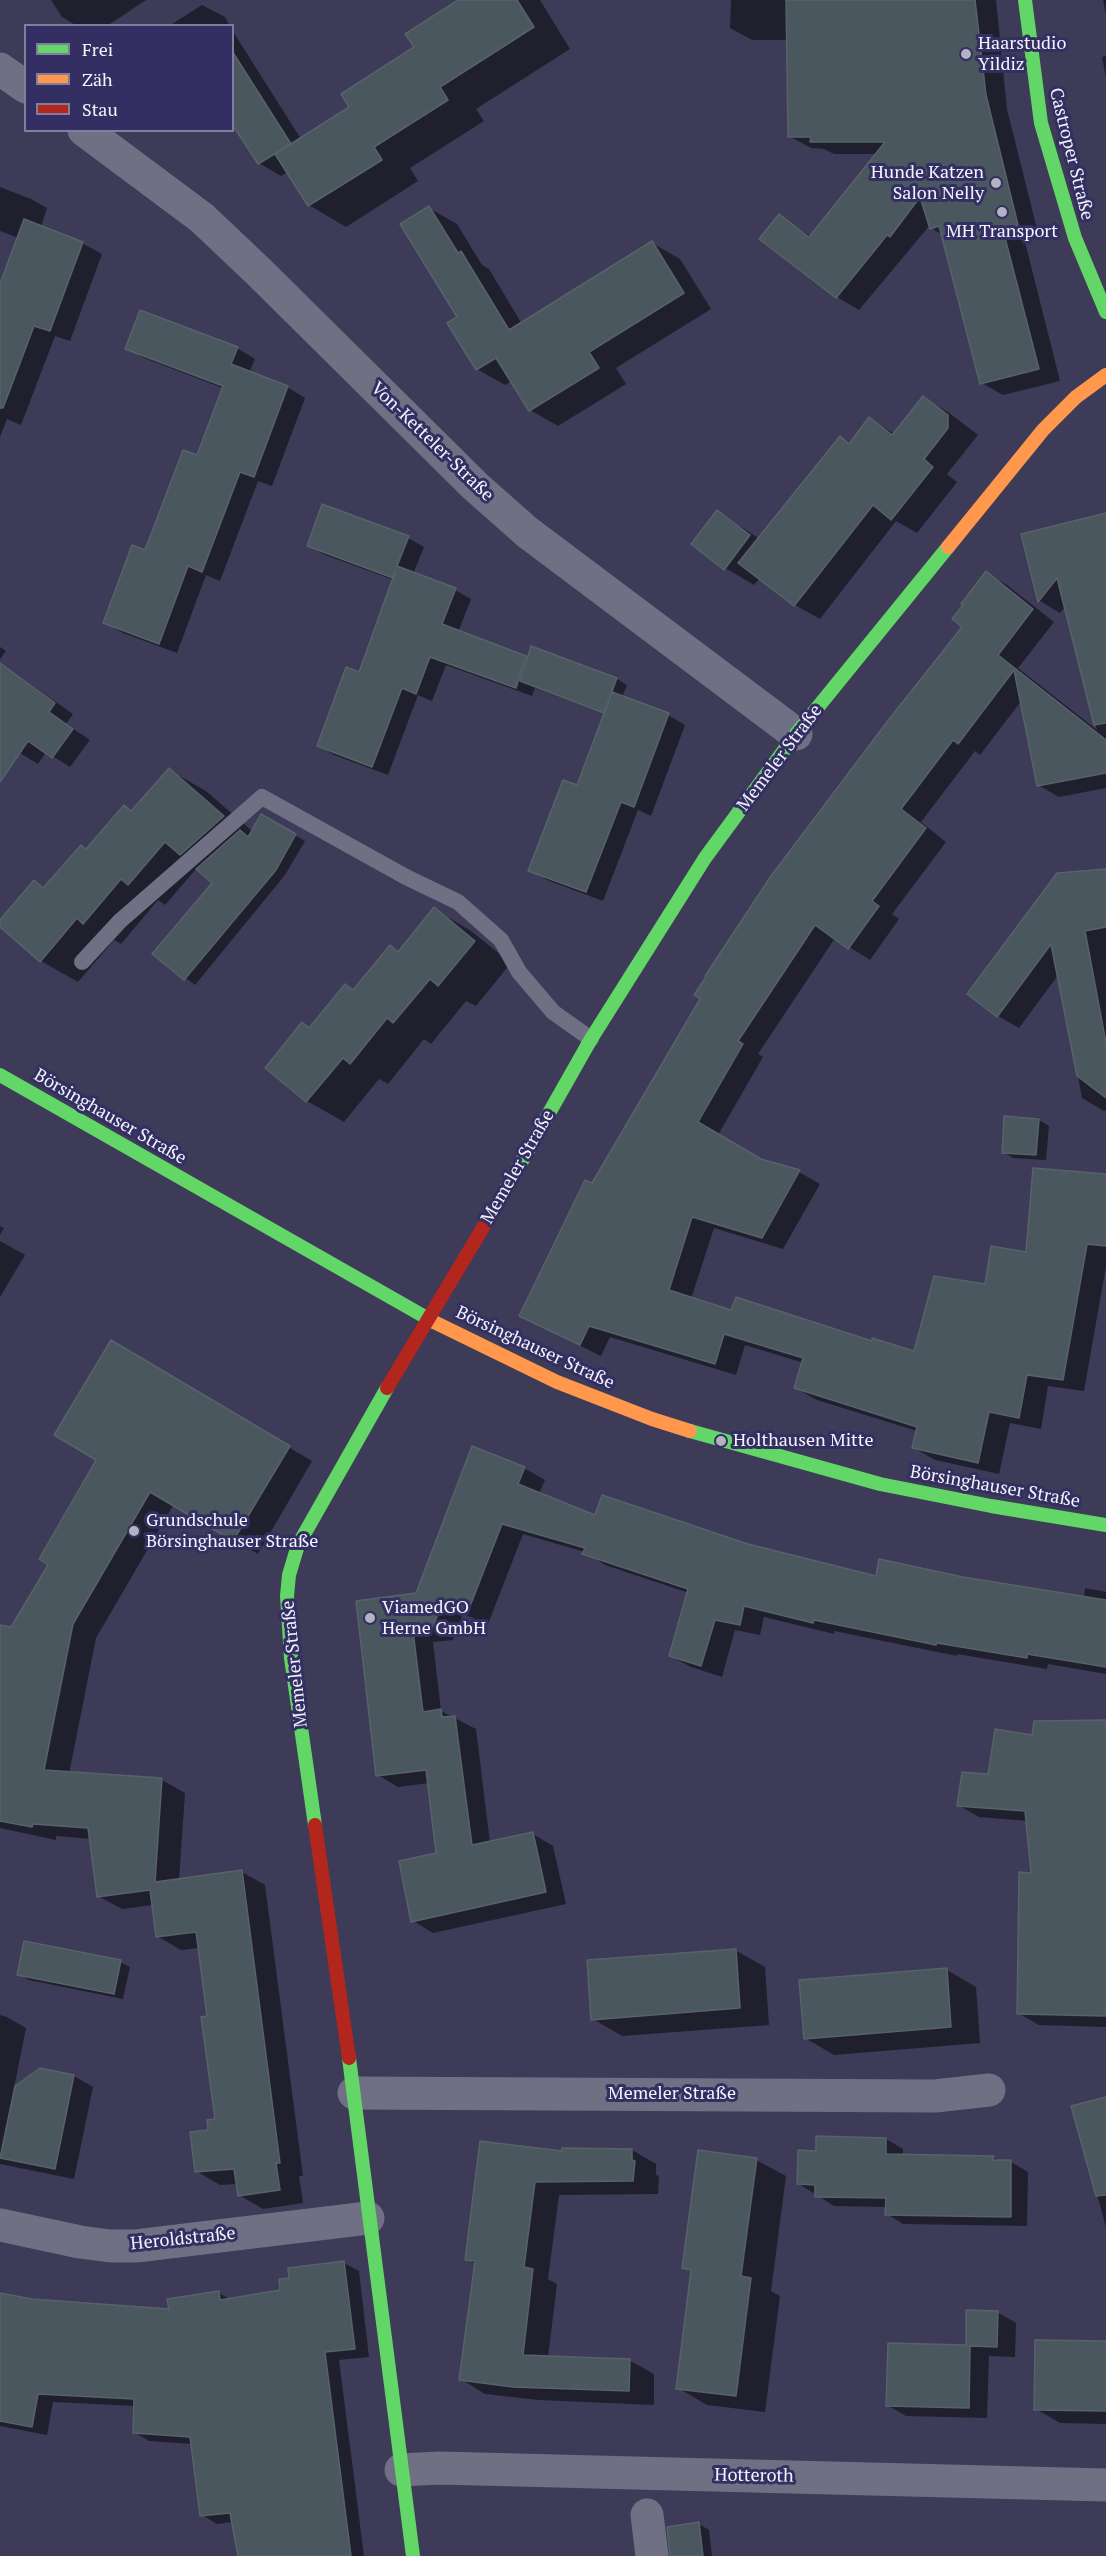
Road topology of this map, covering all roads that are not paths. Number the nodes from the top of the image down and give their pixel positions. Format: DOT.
graph roads {
  1 [pos="1025,0"];
  2 [pos="0,69"];
  3 [pos="24,86"];
  4 [pos="87,132"];
  5 [pos="1106,312"];
  6 [pos="1106,375"];
  7 [pos="796,734"];
  8 [pos="82,962"];
  9 [pos="591,1039"];
  10 [pos="0,1075"];
  11 [pos="427,1318"];
  12 [pos="1106,1525"];
  13 [pos="989,2090"];
  14 [pos="354,2093"];
  15 [pos="368,2218"];
  16 [pos="0,2225"];
  17 [pos="401,2470"];
  18 [pos="1106,2485"];
  19 [pos="647,2516"];
  20 [pos="412,2556"];
  21 [pos="652,2556"];
  1 -- 5 [label="street, Castroper Straße"];
  2 -- 3 [label="street"];
  4 -- 7 [label="street, Von-Ketteler-Straße"];
  6 -- 7 [label="street, Memeler Straße"];
  7 -- 9 [label="street, Memeler Straße"];
  8 -- 9 [label="lane"];
  9 -- 11 [label="street, Memeler Straße"];
  10 -- 11 [label="street, Börsinghauser Straße"];
  11 -- 12 [label="street, Börsinghauser Straße"];
  11 -- 14 [label="street, Memeler Straße"];
  13 -- 14 [label="street, Memeler Straße"];
  14 -- 15 [label="street, Memeler Straße"];
  15 -- 16 [label="street, Heroldstraße"];
  15 -- 17 [label="street, Memeler Straße"];
  17 -- 18 [label="street, Hotteroth"];
  17 -- 20 [label="street, Memeler Straße"];
  19 -- 21 [label="street"];
}
